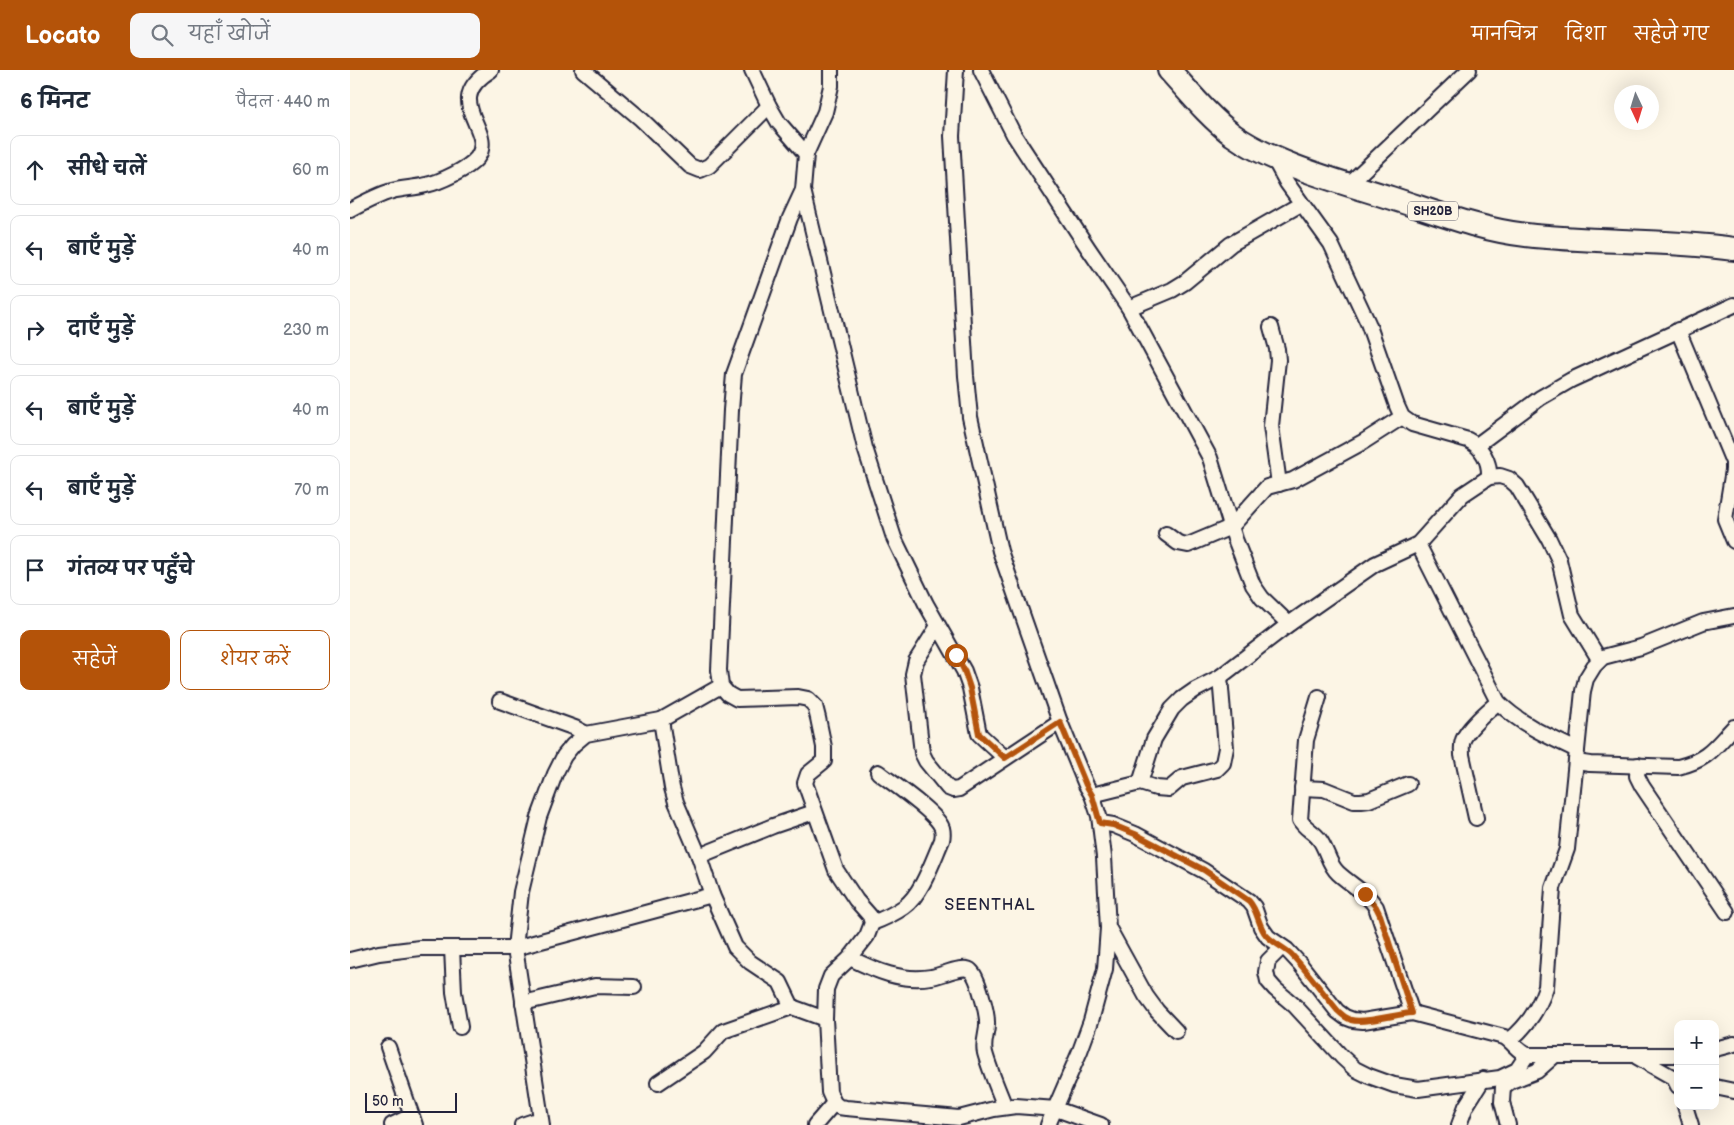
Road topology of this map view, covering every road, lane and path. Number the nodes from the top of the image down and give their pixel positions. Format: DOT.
graph roads {
  1 [pos="490,70"];
  2 [pos="583,70"];
  3 [pos="752,70"];
  4 [pos="831,70"];
  5 [pos="956,70"];
  6 [pos="981,70"];
  7 [pos="1169,70"];
  8 [pos="1469,70"];
  9 [pos="769,106"];
  10 [pos="806,154"];
  11 [pos="1273,157"];
  12 [pos="1349,184"];
  13 [pos="803,190"];
  14 [pos="1301,204"];
  15 [pos="350,210"];
  16 [pos="1734,249"];
  17 [pos="1734,305"];
  18 [pos="1130,308"];
  19 [pos="1271,327"];
  20 [pos="1678,330"];
  21 [pos="1402,417"];
  22 [pos="1477,444"];
  23 [pos="1489,477"];
  24 [pos="1279,484"];
  25 [pos="1232,527"];
  26 [pos="1732,532"];
  27 [pos="1166,534"];
  28 [pos="1418,544"];
  29 [pos="1734,616"];
  30 [pos="1289,624"];
  31 [pos="938,626"];
  32 [pos="1599,659"];
  33 [pos="1220,677"];
  34 [pos="721,686"];
  35 [pos="1319,697"];
  36 [pos="500,701"];
  37 [pos="1498,702"];
  38 [pos="661,720"];
  39 [pos="1060,722"];
  40 [pos="1734,727"];
  41 [pos="586,734"];
  42 [pos="1577,756"];
  43 [pos="1005,758"];
  44 [pos="1638,765"];
  45 [pos="878,772"];
  46 [pos="1140,784"];
  47 [pos="1408,784"];
  48 [pos="1302,788"];
  49 [pos="1092,795"];
  50 [pos="814,812"];
  51 [pos="1476,818"];
  52 [pos="1100,823"];
  53 [pos="698,856"];
  54 [pos="712,895"];
  55 [pos="1727,912"];
  56 [pos="872,924"];
  57 [pos="1108,928"];
  58 [pos="1282,947"];
  59 [pos="452,948"];
  60 [pos="515,948"];
  61 [pos="850,958"];
  62 [pos="350,960"];
  63 [pos="634,987"];
  64 [pos="523,1003"];
  65 [pos="792,1008"];
  66 [pos="1412,1013"];
  67 [pos="824,1019"];
  68 [pos="460,1027"];
  69 [pos="1176,1031"];
  70 [pos="1510,1040"];
  71 [pos="1734,1044"];
  72 [pos="388,1047"];
  73 [pos="1719,1048"];
  74 [pos="1674,1054"];
  75 [pos="1527,1055"];
  76 [pos="1634,1055"];
  77 [pos="1554,1056"];
  78 [pos="1483,1079"];
  79 [pos="1674,1079"];
  80 [pos="658,1083"];
  81 [pos="1719,1088"];
  82 [pos="1734,1091"];
  83 [pos="834,1103"];
  84 [pos="1005,1107"];
  85 [pos="1056,1109"];
  86 [pos="1686,1110"];
  87 [pos="413,1121"];
  88 [pos="541,1122"];
  89 [pos="961,1122"];
  90 [pos="392,1125"];
  91 [pos="522,1125"];
  92 [pos="815,1125"];
  93 [pos="1048,1125"];
  94 [pos="1101,1125"];
  95 [pos="1459,1125"];
  96 [pos="1508,1125"];
  97 [pos="1692,1125"];
  1 -- 15 [label="street"];
  2 -- 9 [label="street"];
  3 -- 9 [label="street"];
  4 -- 10 [label="street"];
  5 -- 39 [label="street"];
  6 -- 18 [label="street"];
  7 -- 11 [label="main road, SH20B"];
  8 -- 12 [label="street"];
  9 -- 10 [label="street"];
  10 -- 13 [label="street"];
  11 -- 12 [label="main road, SH20B"];
  11 -- 14 [label="street"];
  12 -- 16 [label="main road, SH20B"];
  13 -- 31 [label="street"];
  13 -- 34 [label="street"];
  14 -- 18 [label="street"];
  14 -- 21 [label="street"];
  17 -- 20 [label="street"];
  18 -- 25 [label="street"];
  19 -- 24 [label="street"];
  20 -- 22 [label="street"];
  20 -- 26 [label="street"];
  21 -- 22 [label="street"];
  21 -- 24 [label="street"];
  22 -- 23 [label="street"];
  23 -- 28 [label="street"];
  23 -- 32 [label="street"];
  24 -- 25 [label="street"];
  25 -- 27 [label="street"];
  25 -- 30 [label="street"];
  28 -- 30 [label="street"];
  28 -- 37 [label="street"];
  29 -- 32 [label="street"];
  30 -- 33 [label="street"];
  31 -- 43 [label="street"];
  31 -- 43 [label="street"];
  32 -- 42 [label="street"];
  33 -- 46 [label="street"];
  33 -- 46 [label="street"];
  34 -- 38 [label="street"];
  34 -- 50 [label="street"];
  35 -- 48 [label="street"];
  36 -- 41 [label="street"];
  37 -- 42 [label="street"];
  37 -- 51 [label="street"];
  38 -- 41 [label="street"];
  38 -- 53 [label="street"];
  39 -- 43 [label="street"];
  39 -- 49 [label="street"];
  40 -- 44 [label="street"];
  41 -- 60 [label="street"];
  42 -- 44 [label="street"];
  42 -- 70 [label="street"];
  44 -- 55 [label="street"];
  45 -- 56 [label="street"];
  46 -- 49 [label="street"];
  47 -- 48 [label="street"];
  48 -- 66 [label="street"];
  49 -- 52 [label="street"];
  50 -- 53 [label="street"];
  50 -- 56 [label="street"];
  52 -- 57 [label="street"];
  52 -- 58 [label="street"];
  53 -- 54 [label="street"];
  54 -- 60 [label="street"];
  54 -- 65 [label="street"];
  56 -- 61 [label="street"];
  57 -- 69 [label="street"];
  57 -- 85 [label="street"];
  58 -- 66 [label="street"];
  58 -- 78 [label="street"];
  59 -- 60 [label="street"];
  59 -- 62 [label="street"];
  59 -- 68 [label="street"];
  60 -- 64 [label="street"];
  61 -- 67 [label="street"];
  61 -- 84 [label="street"];
  63 -- 64 [label="street"];
  64 -- 88 [label="street"];
  65 -- 67 [label="street"];
  65 -- 80 [label="street"];
  66 -- 70 [label="street"];
  67 -- 83 [label="street"];
  70 -- 75 [label="street"];
  71 -- 73 [label="street"];
  72 -- 87 [label="street"];
  74 -- 76 [label="street"];
  75 -- 77 [label="street"];
  75 -- 78 [label="street"];
  76 -- 77 [label="street"];
  76 -- 79 [label="street"];
  77 -- 96 [label="street"];
  78 -- 95 [label="street"];
  81 -- 82 [label="street"];
  83 -- 89 [label="street"];
  83 -- 92 [label="street"];
  84 -- 85 [label="street"];
  84 -- 89 [label="street"];
  85 -- 93 [label="street"];
  85 -- 94 [label="street"];
  86 -- 97 [label="street"];
  87 -- 90 [label="street"];
  88 -- 91 [label="street"];
}
